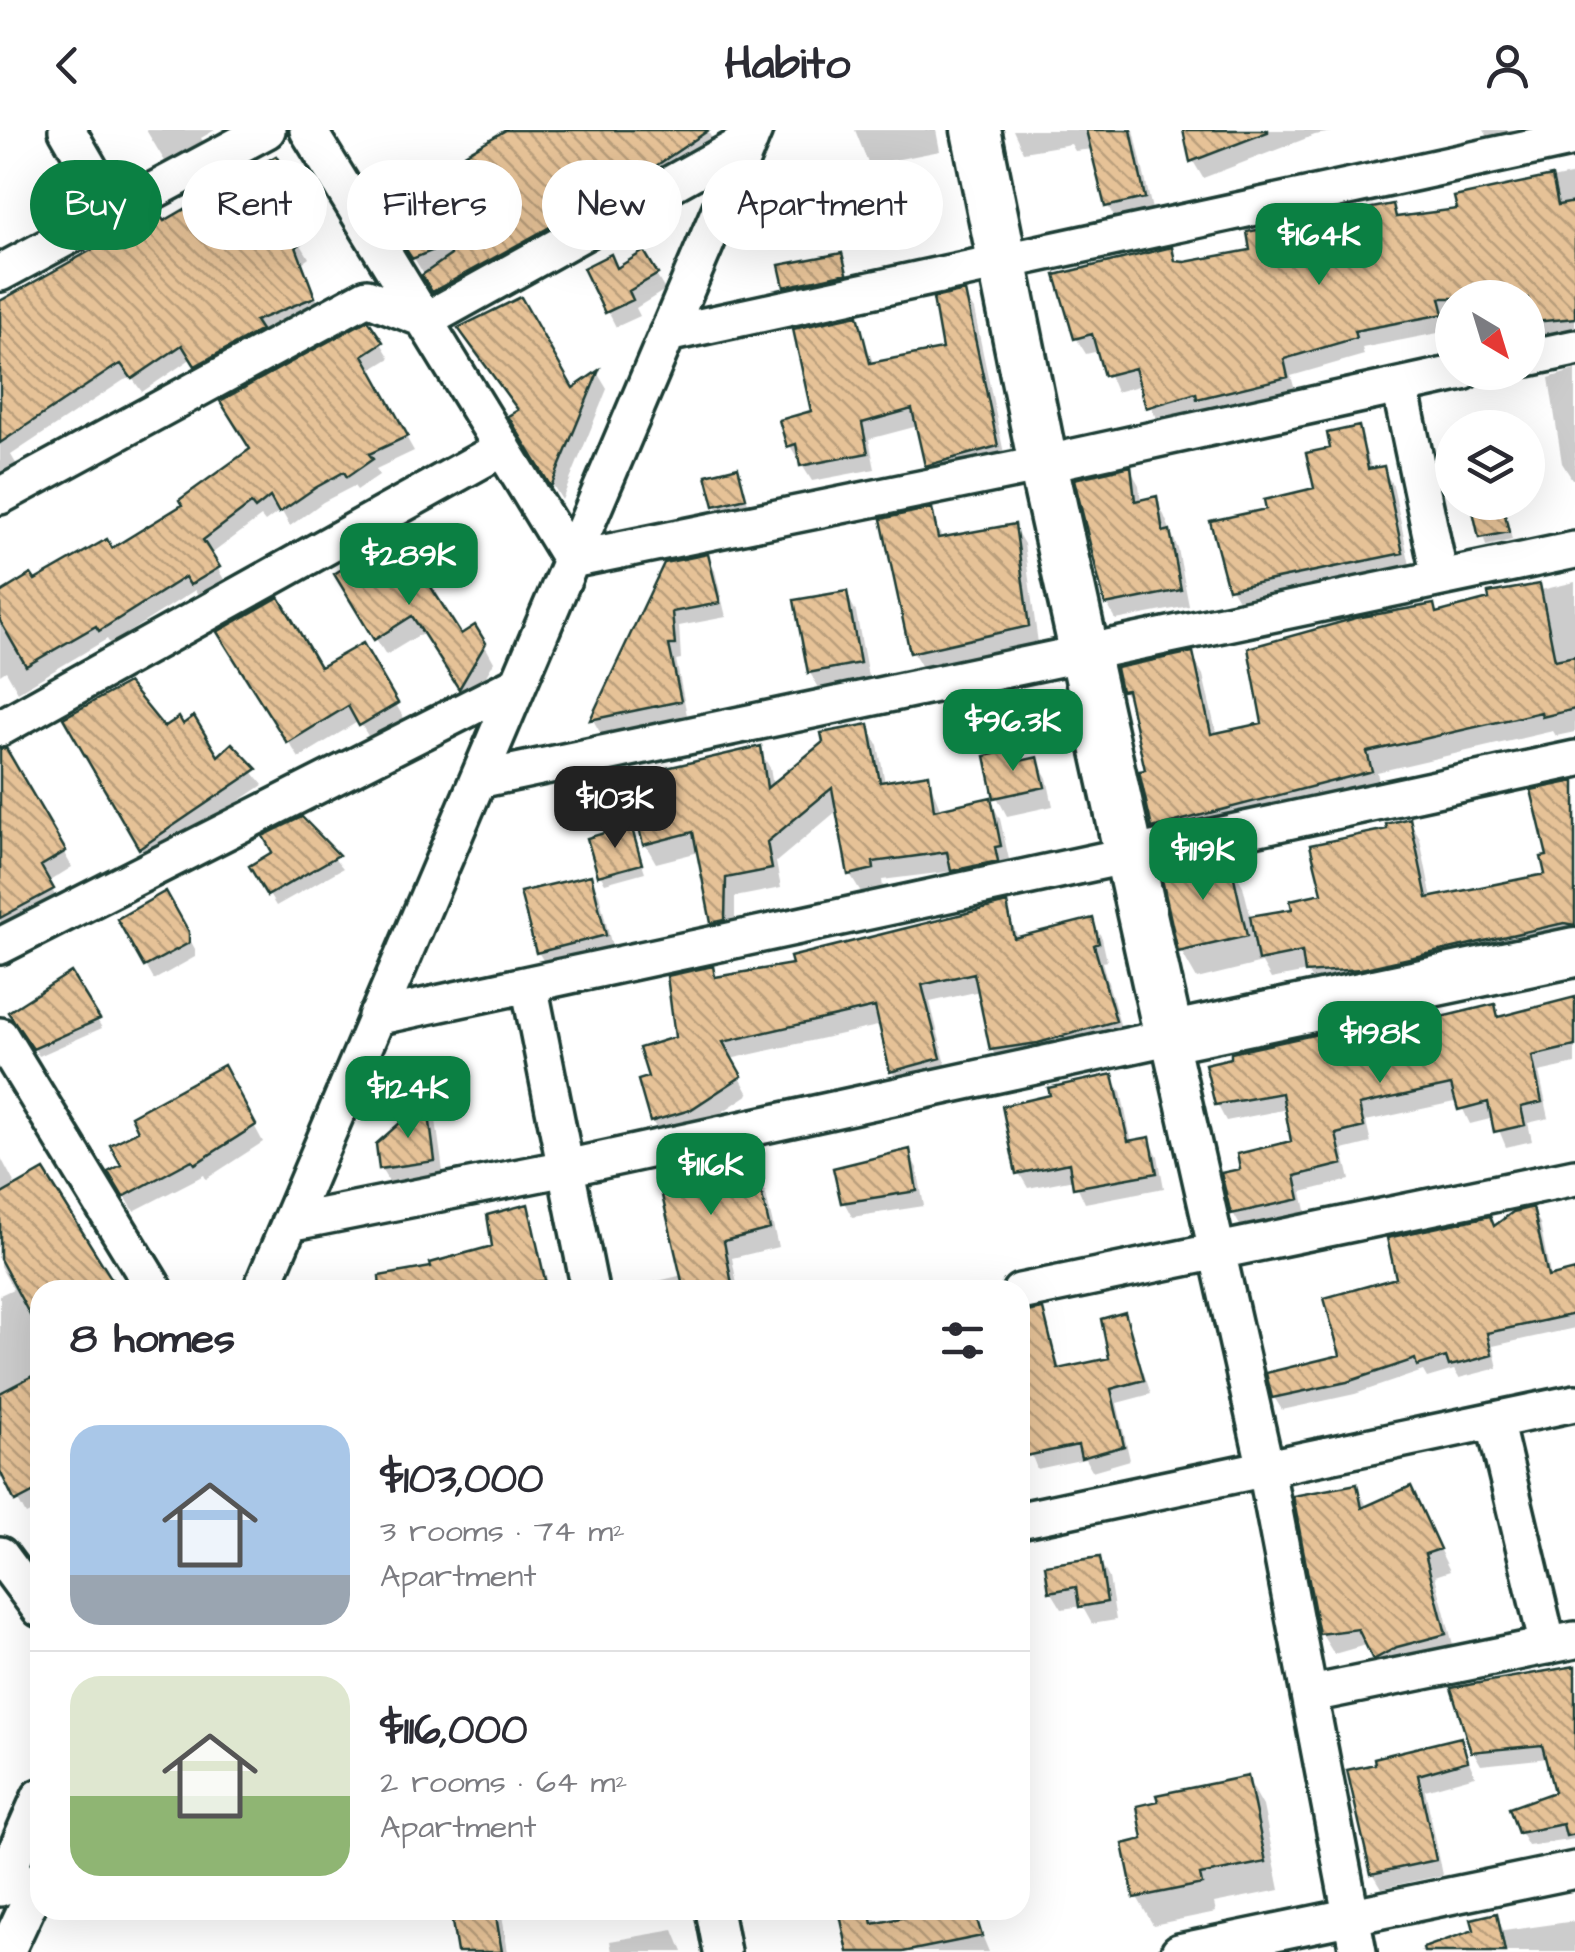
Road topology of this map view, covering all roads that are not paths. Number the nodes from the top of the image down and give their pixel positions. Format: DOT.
graph roads {
  1 [pos="66,130"];
  2 [pos="266,130"];
  3 [pos="308,130"];
  4 [pos="976,130"];
  5 [pos="752,135"];
  6 [pos="1575,138"];
  7 [pos="84,160"];
  8 [pos="162,185"];
  9 [pos="42,250"];
  10 [pos="1004,259"];
  11 [pos="0,273"];
  12 [pos="426,320"];
  13 [pos="667,334"];
  14 [pos="1575,348"];
  15 [pos="1545,354"];
  16 [pos="1435,379"];
  17 [pos="1400,387"];
  18 [pos="503,448"];
  19 [pos="1043,464"];
  20 [pos="0,496"];
  21 [pos="1575,550"];
  22 [pos="571,560"];
  23 [pos="1440,578"];
  24 [pos="1084,651"];
  25 [pos="519,683"];
  26 [pos="0,728"];
  27 [pos="1575,759"];
  28 [pos="478,780"];
  29 [pos="1129,855"];
  30 [pos="0,946"];
  31 [pos="1575,952"];
  32 [pos="530,984"];
  33 [pos="376,1017"];
  34 [pos="0,1036"];
  35 [pos="1169,1037"];
  36 [pos="566,1168"];
  37 [pos="1575,1177"];
  38 [pos="289,1222"];
  39 [pos="1218,1251"];
  40 [pos="149,1280"];
  41 [pos="265,1280"];
  42 [pos="588,1280"];
  43 [pos="1030,1290"];
  44 [pos="1575,1403"];
  45 [pos="1494,1420"];
  46 [pos="1266,1469"];
  47 [pos="1030,1518"];
  48 [pos="0,1555"];
  49 [pos="30,1596"];
  50 [pos="1561,1643"];
  51 [pos="1311,1694"];
  52 [pos="30,1820"];
  53 [pos="1575,1870"];
  54 [pos="0,1888"];
  55 [pos="30,1900"];
  56 [pos="1351,1916"];
  57 [pos="716,1920"];
  58 [pos="6,1952"];
  59 [pos="722,1952"];
  60 [pos="1180,1952"];
  61 [pos="1358,1952"];
  1 -- 7 [label="street"];
  2 -- 8 [label="street"];
  3 -- 12 [label="street"];
  4 -- 10 [label="street"];
  5 -- 12 [label="street"];
  5 -- 13 [label="street"];
  6 -- 10 [label="street"];
  9 -- 11 [label="street"];
  10 -- 13 [label="street"];
  10 -- 19 [label="street"];
  12 -- 18 [label="street"];
  12 -- 20 [label="street"];
  13 -- 22 [label="street"];
  14 -- 15 [label="street"];
  16 -- 17 [label="street"];
  17 -- 19 [label="street"];
  17 -- 23 [label="street"];
  18 -- 22 [label="street"];
  18 -- 26 [label="street"];
  19 -- 22 [label="street"];
  19 -- 24 [label="street"];
  21 -- 23 [label="street"];
  22 -- 25 [label="street"];
  23 -- 24 [label="street"];
  24 -- 28 [label="street"];
  24 -- 29 [label="street"];
  25 -- 28 [label="street"];
  25 -- 30 [label="street"];
  27 -- 29 [label="street"];
  28 -- 33 [label="street"];
  29 -- 32 [label="street"];
  29 -- 35 [label="street"];
  31 -- 35 [label="street"];
  32 -- 33 [label="street"];
  32 -- 36 [label="street"];
  33 -- 38 [label="street"];
  34 -- 40 [label="street"];
  35 -- 36 [label="street"];
  35 -- 39 [label="street"];
  36 -- 38 [label="street"];
  36 -- 42 [label="street"];
  37 -- 39 [label="street"];
  38 -- 41 [label="street"];
  39 -- 43 [label="street"];
  39 -- 46 [label="street"];
  44 -- 45 [label="street"];
  45 -- 46 [label="street"];
  45 -- 50 [label="street"];
  46 -- 47 [label="street"];
  46 -- 51 [label="street"];
  48 -- 49 [label="street"];
  50 -- 51 [label="street"];
  51 -- 56 [label="street"];
  52 -- 54 [label="street"];
  53 -- 56 [label="street"];
  55 -- 58 [label="street"];
  56 -- 60 [label="street"];
  56 -- 61 [label="street"];
  57 -- 59 [label="street"];
}
